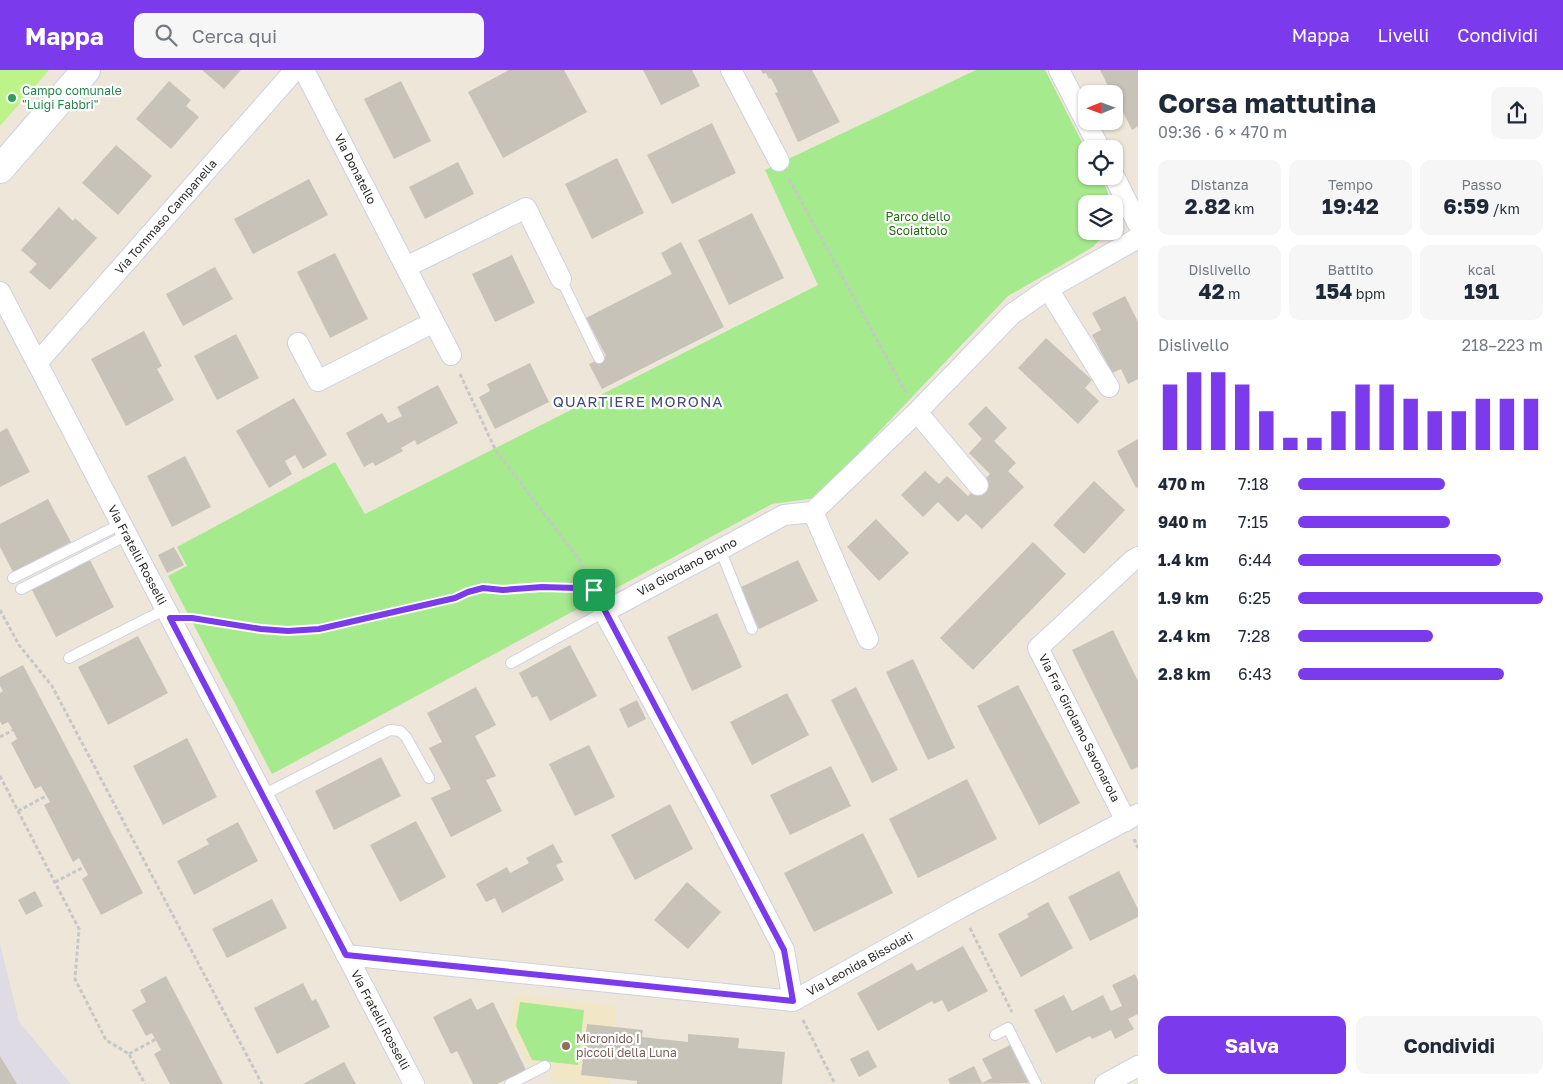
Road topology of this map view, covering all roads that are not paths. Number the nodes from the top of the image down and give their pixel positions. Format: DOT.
graph roads {
  1 [pos="86,70"];
  2 [pos="295,70"];
  3 [pos="304,70"];
  4 [pos="731,70"];
  5 [pos="1059,70"];
  6 [pos="1095,140"];
  7 [pos="779,161"];
  8 [pos="0,169"];
  9 [pos="1118,185"];
  10 [pos="1138,224"];
  11 [pos="1138,238"];
  12 [pos="406,267"];
  13 [pos="562,279"];
  14 [pos="1048,289"];
  15 [pos="0,292"];
  16 [pos="434,322"];
  17 [pos="298,343"];
  18 [pos="451,355"];
  19 [pos="599,358"];
  20 [pos="37,363"];
  21 [pos="1109,387"];
  22 [pos="917,412"];
  23 [pos="978,485"];
  24 [pos="813,512"];
  25 [pos="124,530"];
  26 [pos="720,549"];
  27 [pos="1138,557"];
  28 [pos="14,578"];
  29 [pos="21,589"];
  30 [pos="604,612"];
  31 [pos="168,613"];
  32 [pos="752,629"];
  33 [pos="868,639"];
  34 [pos="69,658"];
  35 [pos="511,663"];
  36 [pos="429,778"];
  37 [pos="263,795"];
  38 [pos="1132,818"];
  39 [pos="346,955"];
  40 [pos="793,1001"];
  41 [pos="995,1035"];
  42 [pos="544,1066"];
  43 [pos="1138,1066"];
  44 [pos="414,1084"];
  45 [pos="510,1084"];
  46 [pos="1036,1084"];
  47 [pos="1105,1084"];
  1 -- 8 [label="main road"];
  2 -- 20 [label="street, Via Tommaso Campanella"];
  3 -- 12 [label="street, Via Donatello"];
  4 -- 7 [label="street"];
  5 -- 6 [label="street"];
  9 -- 10 [label="street"];
  11 -- 14 [label="street"];
  12 -- 13 [label="street"];
  12 -- 16 [label="street, Via Donatello"];
  13 -- 19 [label="lane"];
  14 -- 21 [label="street"];
  14 -- 22 [label="street"];
  15 -- 20 [label="street, Via Fratelli Rosselli"];
  16 -- 17 [label="street"];
  16 -- 18 [label="street, Via Donatello"];
  20 -- 25 [label="street, Via Fratelli Rosselli"];
  22 -- 23 [label="street"];
  22 -- 24 [label="street"];
  24 -- 26 [label="street, Via Giordano Bruno"];
  24 -- 33 [label="street"];
  25 -- 28 [label="lane"];
  25 -- 29 [label="lane"];
  25 -- 31 [label="street, Via Fratelli Rosselli"];
  26 -- 30 [label="street, Via Giordano Bruno"];
  26 -- 32 [label="lane"];
  27 -- 38 [label="street, Via Fra' Girolamo Savonarola"];
  30 -- 35 [label="lane"];
  30 -- 40 [label="street"];
  31 -- 34 [label="lane"];
  31 -- 37 [label="street, Via Fratelli Rosselli"];
  36 -- 37 [label="lane"];
  37 -- 39 [label="street, Via Fratelli Rosselli"];
  38 -- 40 [label="street, Via Leonida Bissolati"];
  39 -- 40 [label="street, Via Leonida Bissolati"];
  39 -- 44 [label="street, Via Fratelli Rosselli"];
  41 -- 46 [label="lane"];
  42 -- 45 [label="lane"];
  43 -- 47 [label="street"];
}
